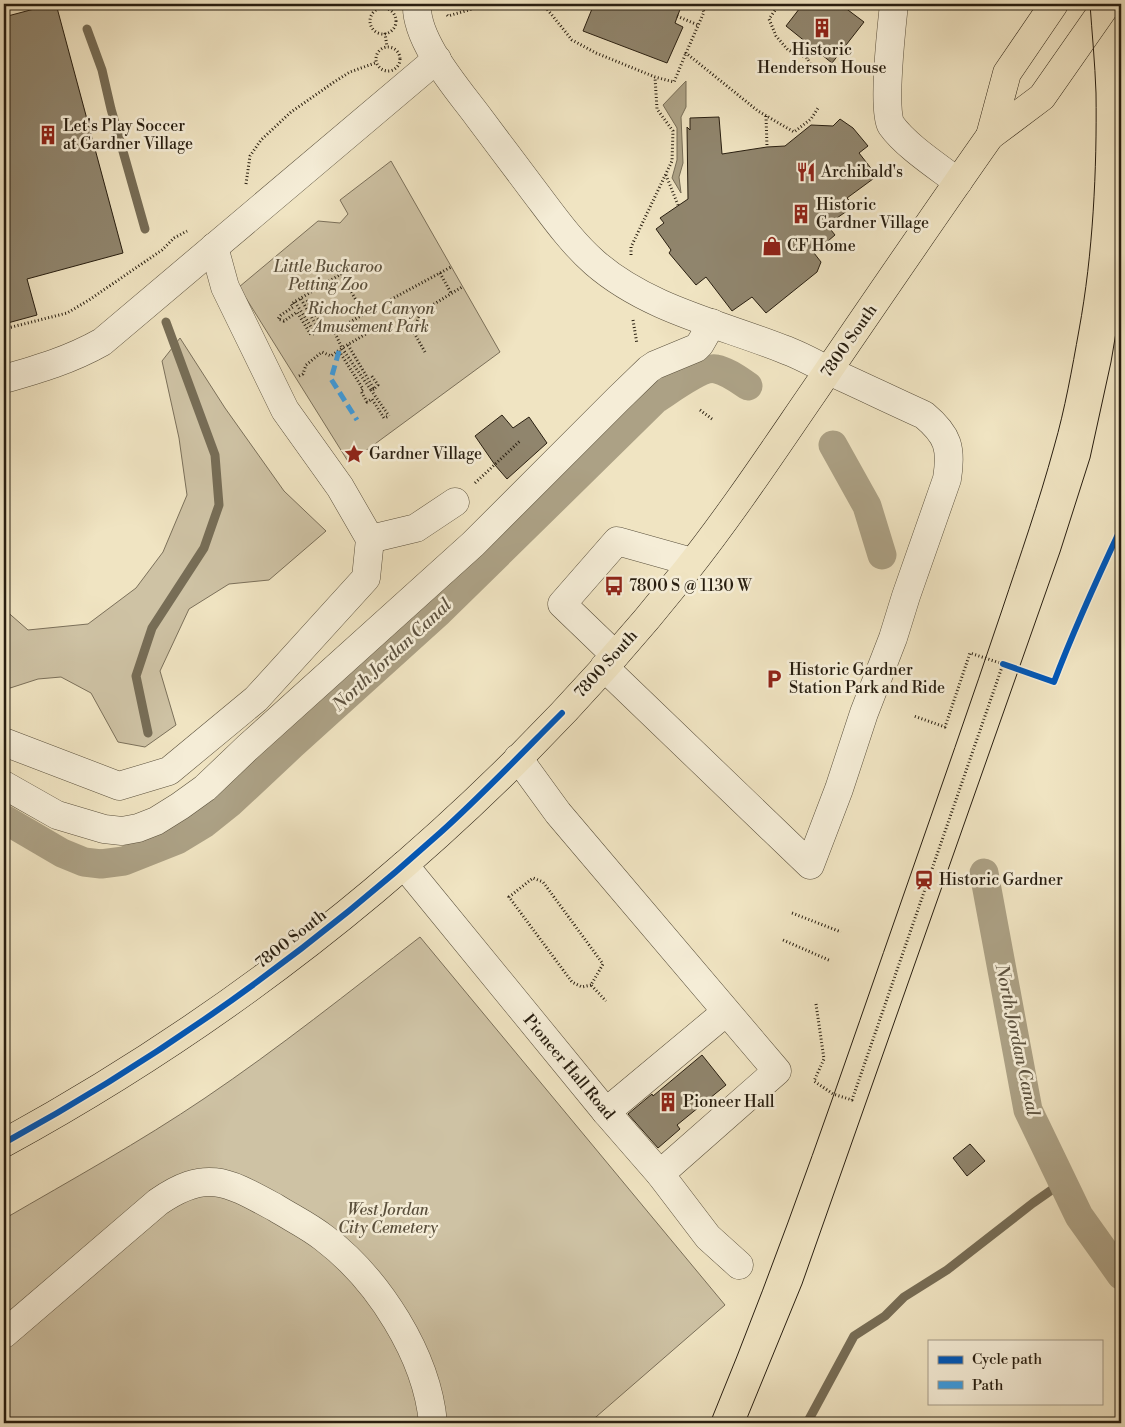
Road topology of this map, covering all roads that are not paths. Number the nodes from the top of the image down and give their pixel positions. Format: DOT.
graph roads {
  1 [pos="417,4"];
  2 [pos="894,4"];
  3 [pos="1054,4"];
  4 [pos="1107,4"];
  5 [pos="437,59"];
  6 [pos="990,136"];
  7 [pos="958,182"];
  8 [pos="214,247"];
  9 [pos="712,324"];
  10 [pos="828,370"];
  11 [pos="4,379"];
  12 [pos="455,502"];
  13 [pos="370,539"];
  14 [pos="692,562"];
  15 [pos="610,661"];
  16 [pos="4,742"];
  17 [pos="518,758"];
  18 [pos="4,785"];
  19 [pos="404,865"];
  20 [pos="726,1012"];
  21 [pos="606,1112"];
  22 [pos="4,1143"];
  23 [pos="660,1174"];
  24 [pos="740,1265"];
  25 [pos="4,1334"];
  26 [pos="432,1423"];
  1 -- 5 [label="lane"];
  2 -- 7 [label="lane"];
  3 -- 6 [label="main road, 7800 South"];
  4 -- 6 [label="main road, 7800 South"];
  5 -- 8 [label="lane"];
  5 -- 9 [label="lane"];
  6 -- 7 [label="main road, 7800 South"];
  7 -- 10 [label="main road, 7800 South"];
  8 -- 11 [label="lane"];
  8 -- 13 [label="lane"];
  9 -- 10 [label="lane"];
  9 -- 18 [label="lane"];
  10 -- 14 [label="main road, 7800 South"];
  10 -- 15 [label="lane"];
  12 -- 13 [label="lane"];
  13 -- 16 [label="lane"];
  14 -- 15 [label="main road, 7800 South"];
  14 -- 15 [label="lane"];
  15 -- 17 [label="main road, 7800 South"];
  17 -- 19 [label="main road, 7800 South"];
  17 -- 20 [label="lane"];
  19 -- 21 [label="lane, Pioneer Hall Road"];
  19 -- 22 [label="main road, 7800 South"];
  20 -- 21 [label="lane"];
  20 -- 23 [label="lane"];
  21 -- 23 [label="lane, Pioneer Hall Road"];
  23 -- 24 [label="lane, Pioneer Hall Road"];
  25 -- 26 [label="lane"];
}
